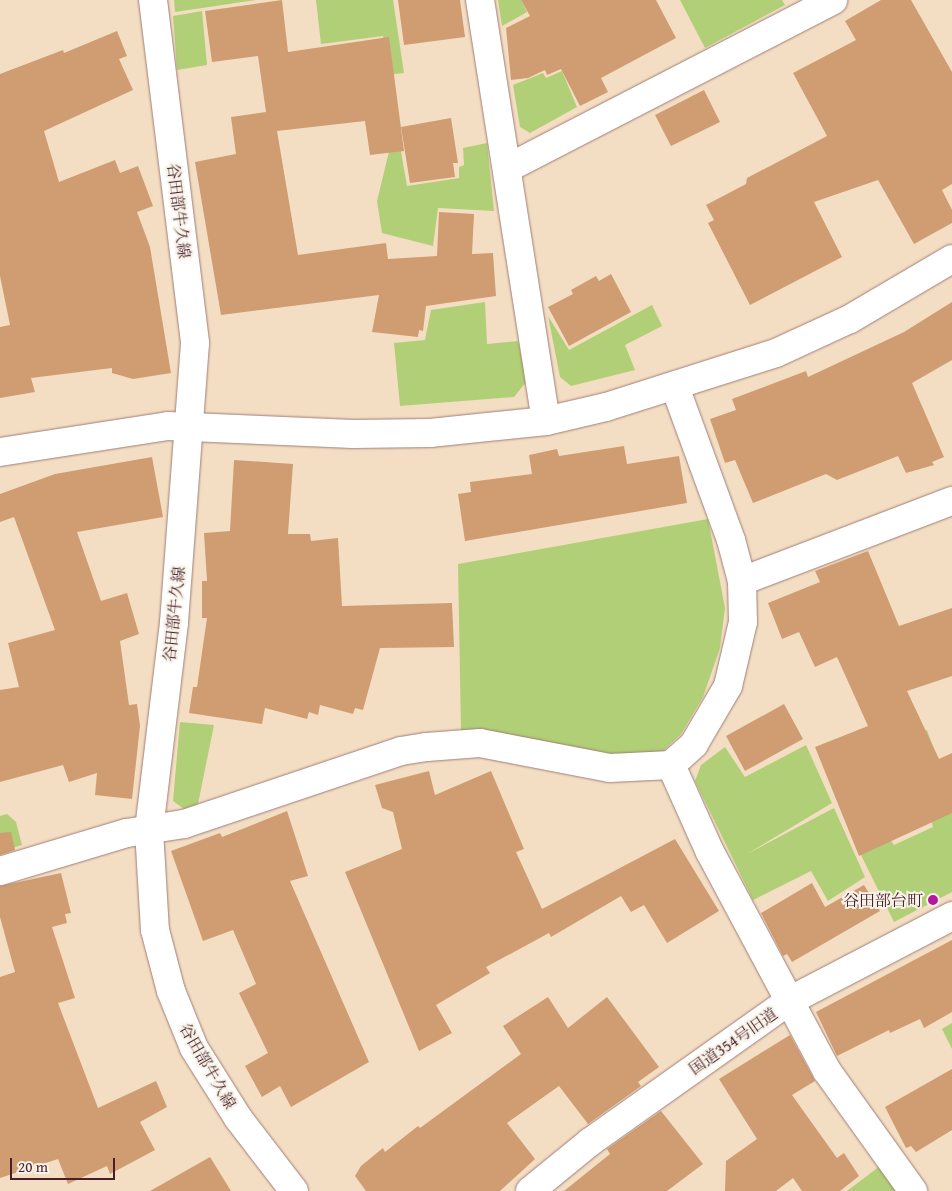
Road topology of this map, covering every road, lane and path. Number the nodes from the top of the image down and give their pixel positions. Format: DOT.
graph roads {
  1 [pos="153,0"];
  2 [pos="480,0"];
  3 [pos="830,1"];
  4 [pos="508,168"];
  5 [pos="952,259"];
  6 [pos="675,387"];
  7 [pos="546,421"];
  8 [pos="191,425"];
  9 [pos="0,452"];
  10 [pos="952,501"];
  11 [pos="742,581"];
  12 [pos="671,765"];
  13 [pos="149,830"];
  14 [pos="0,871"];
  15 [pos="952,916"];
  16 [pos="789,1001"];
  17 [pos="294,1191"];
  18 [pos="530,1191"];
  19 [pos="913,1191"];
  1 -- 8 [label="street, 谷田部牛久線"];
  2 -- 4 [label="street"];
  3 -- 4 [label="street"];
  4 -- 7 [label="street"];
  5 -- 6 [label="street"];
  6 -- 7 [label="street"];
  6 -- 11 [label="street"];
  7 -- 8 [label="street"];
  8 -- 9 [label="street"];
  8 -- 13 [label="street, 谷田部牛久線"];
  10 -- 11 [label="street"];
  11 -- 12 [label="street"];
  12 -- 13 [label="street"];
  12 -- 16 [label="street"];
  13 -- 14 [label="street"];
  13 -- 17 [label="street, 谷田部牛久線"];
  15 -- 16 [label="street, 国道354号旧道"];
  16 -- 18 [label="street, 国道354号旧道"];
  16 -- 19 [label="street"];
}
